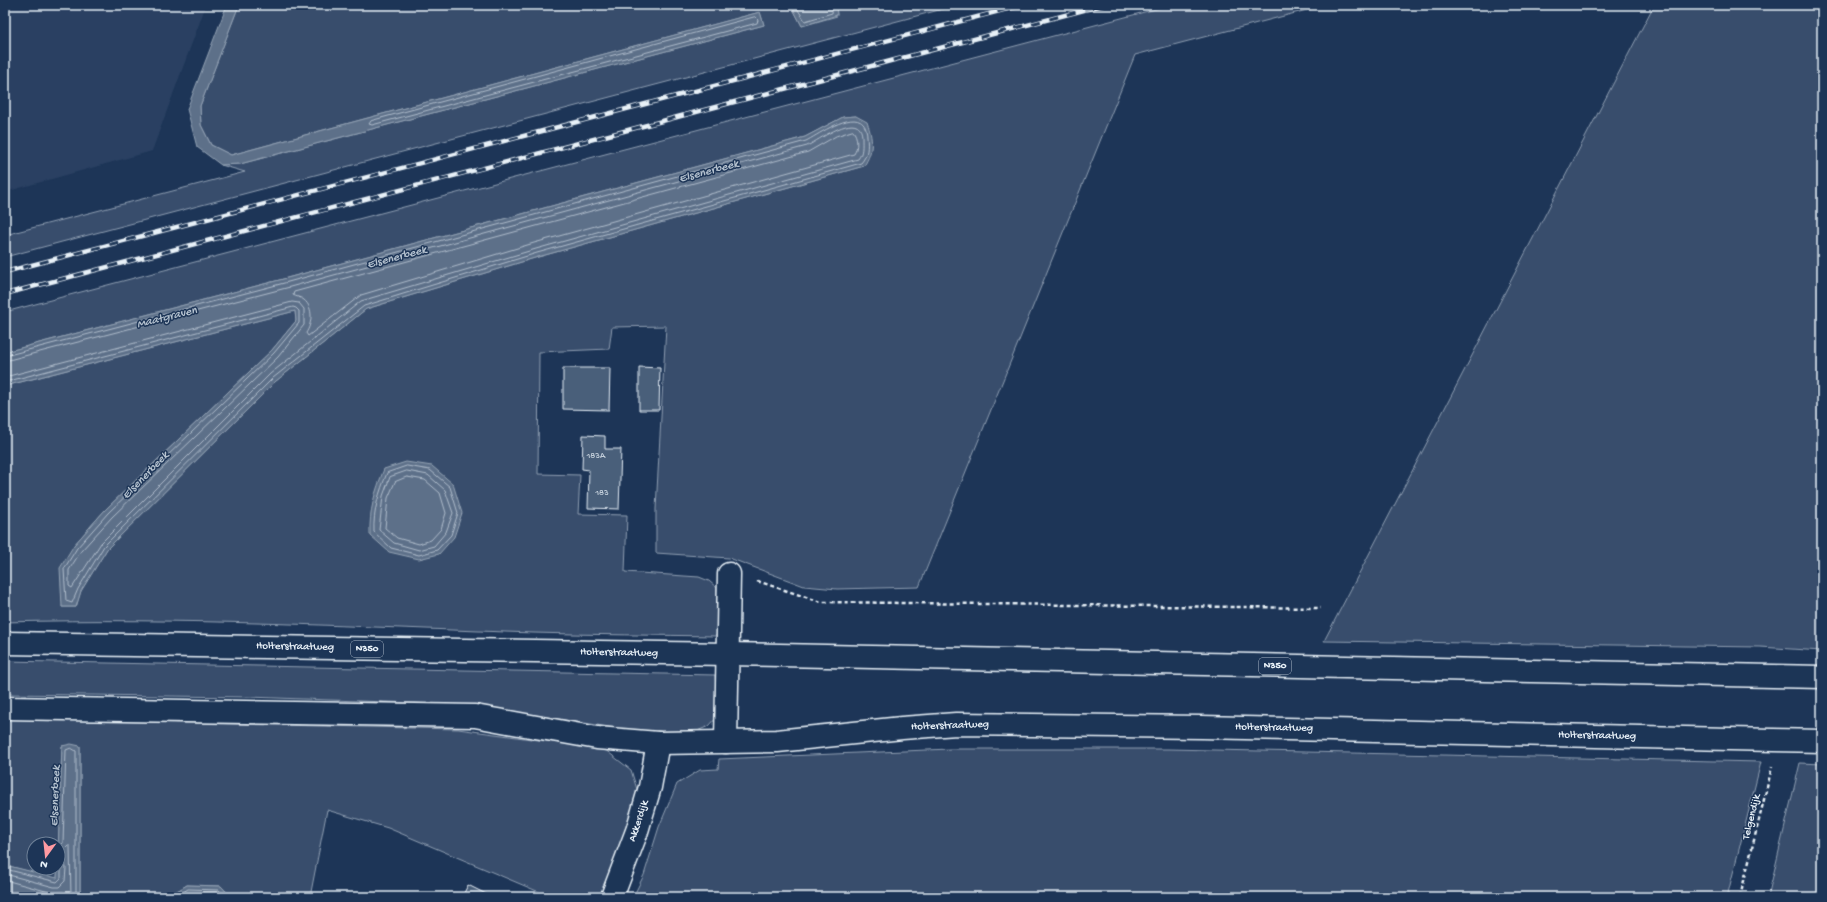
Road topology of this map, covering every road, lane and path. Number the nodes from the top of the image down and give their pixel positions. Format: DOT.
graph roads {
  1 [pos="729,574"];
  2 [pos="1322,608"];
  3 [pos="5,643"];
  4 [pos="728,654"];
  5 [pos="1822,677"];
  6 [pos="5,708"];
  7 [pos="1778,740"];
  8 [pos="1822,741"];
  9 [pos="726,742"];
  10 [pos="658,743"];
  11 [pos="612,897"];
  12 [pos="1740,897"];
  1 -- 2 [label="path"];
  1 -- 4 [label="street"];
  3 -- 4 [label="street, Holterstraatweg / N350"];
  4 -- 5 [label="street, Holterstraatweg / N350"];
  4 -- 9 [label="street"];
  6 -- 10 [label="street, Holterstraatweg"];
  7 -- 8 [label="street, Holterstraatweg"];
  7 -- 9 [label="street, Holterstraatweg"];
  7 -- 12 [label="path, Telgendijk"];
  9 -- 10 [label="street, Holterstraatweg"];
  10 -- 11 [label="street, Akkerdijk"];
}
